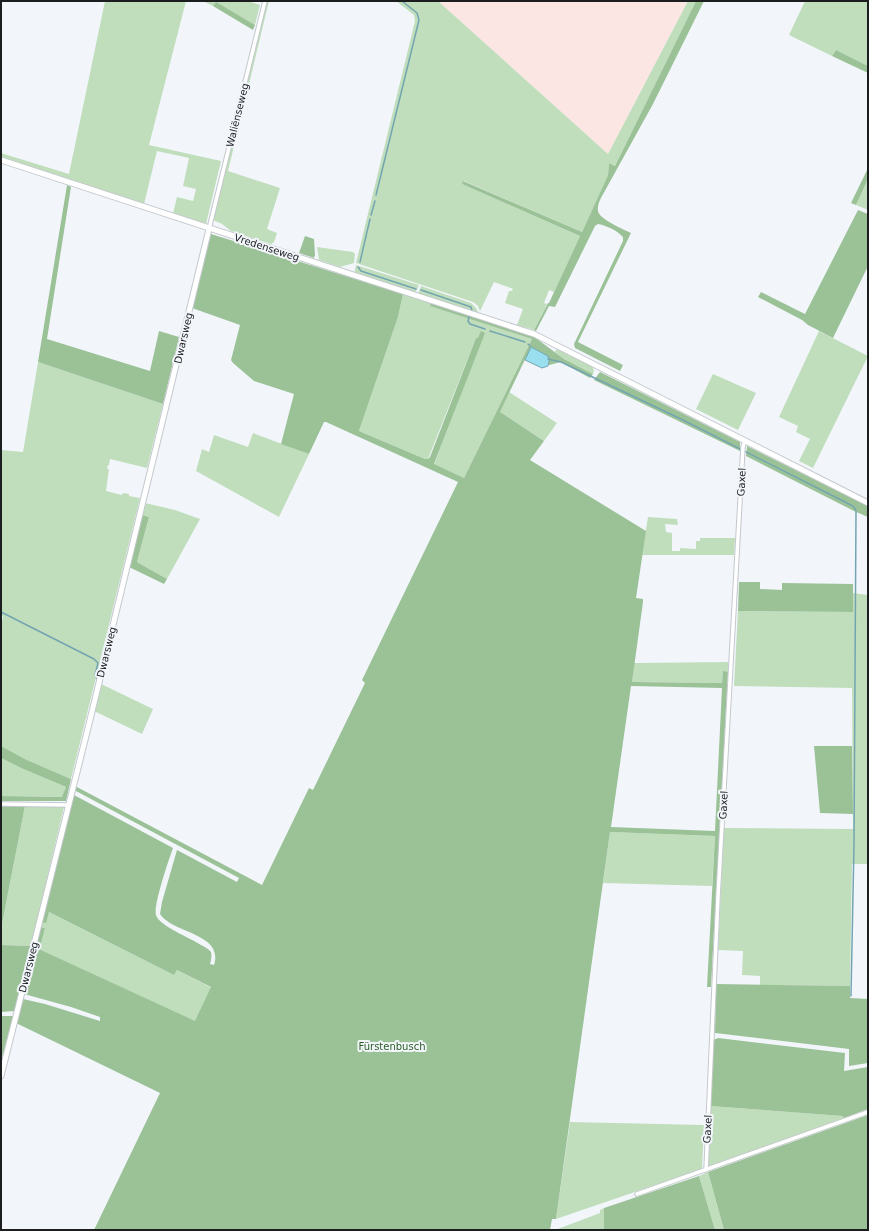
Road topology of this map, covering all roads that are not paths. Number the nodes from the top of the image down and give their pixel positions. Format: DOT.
graph roads {
  1 [pos="265,1"];
  2 [pos="1,160"];
  3 [pos="209,229"];
  4 [pos="745,441"];
  5 [pos="868,503"];
  6 [pos="1,804"];
  7 [pos="69,805"];
  8 [pos="1,1076"];
  9 [pos="868,1112"];
  10 [pos="706,1170"];
  11 [pos="637,1194"];
  1 -- 3 [label="street, Waliënseweg"];
  2 -- 3 [label="street, Vredenseweg"];
  3 -- 4 [label="street, Vredenseweg"];
  3 -- 7 [label="street, Dwarsweg"];
  4 -- 5 [label="street, Vredenseweg"];
  4 -- 10 [label="street, Gaxel"];
  6 -- 7 [label="street"];
  7 -- 8 [label="street, Dwarsweg"];
  9 -- 10 [label="street"];
  10 -- 11 [label="street"];
}
